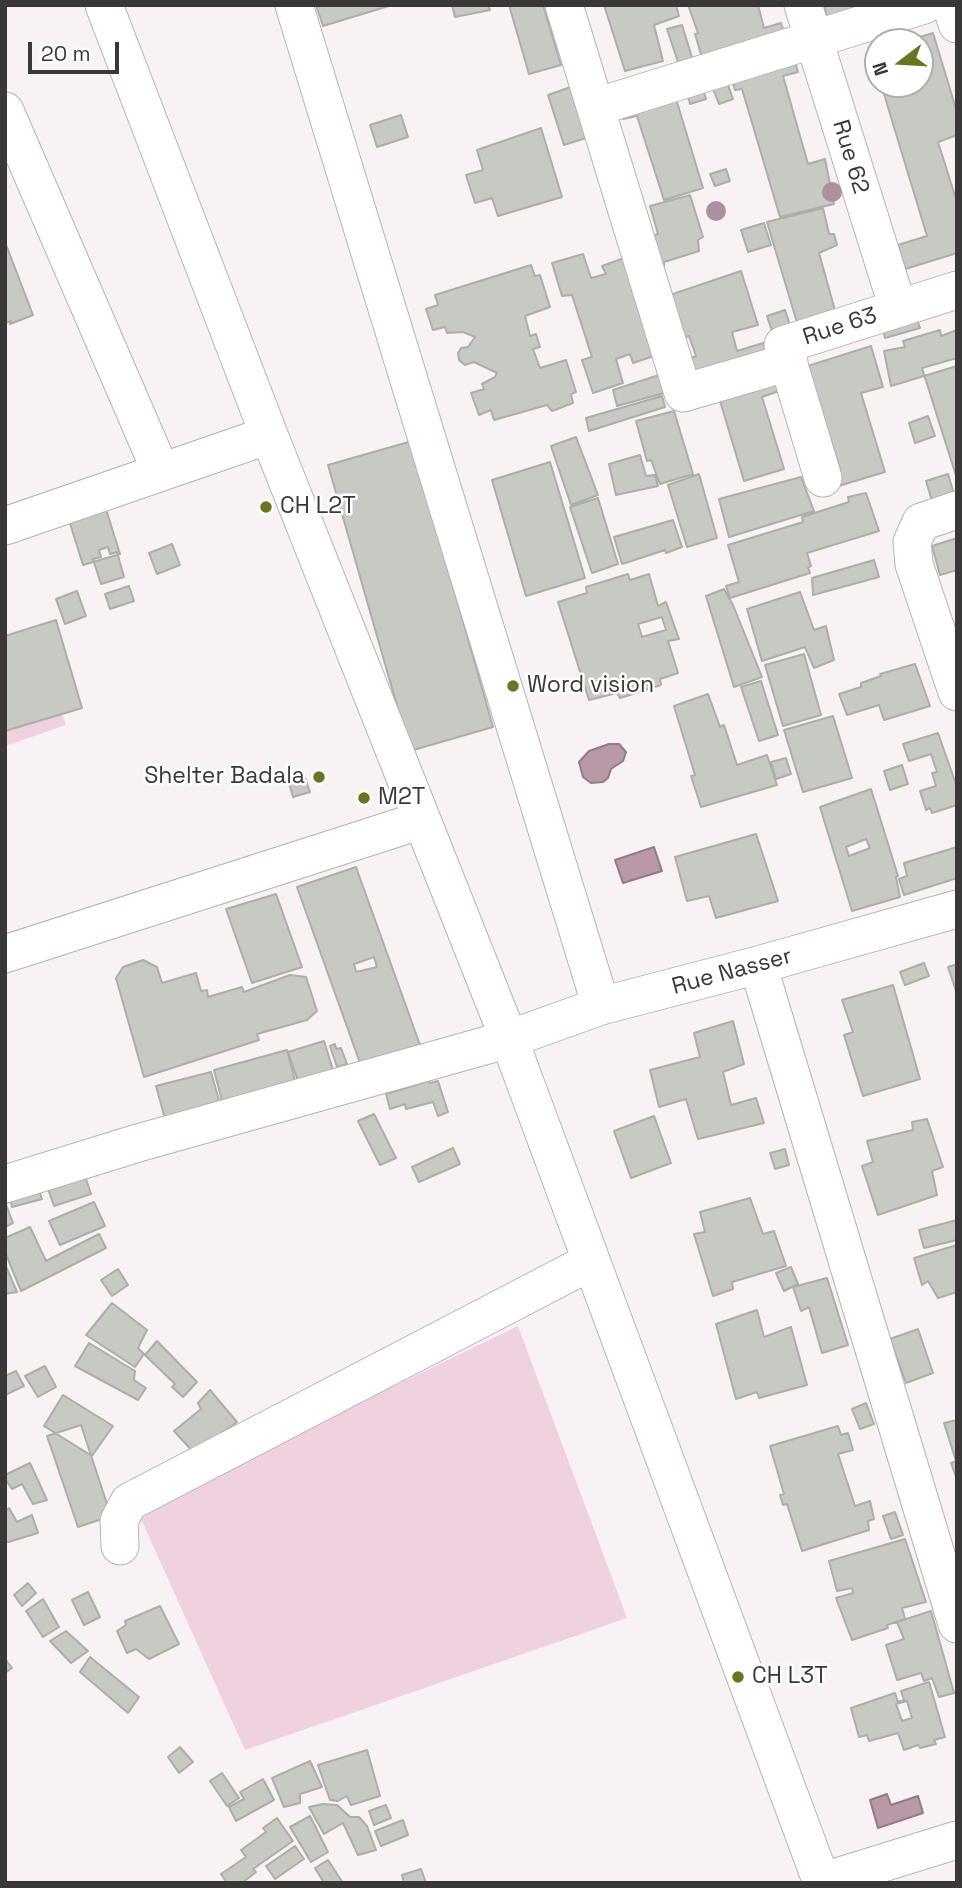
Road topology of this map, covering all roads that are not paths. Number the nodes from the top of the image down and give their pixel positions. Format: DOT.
graph roads {
  1 [pos="104,5"];
  2 [pos="294,5"];
  3 [pos="564,5"];
  4 [pos="803,5"];
  5 [pos="924,5"];
  6 [pos="951,5"];
  7 [pos="957,24"];
  8 [pos="814,39"];
  9 [pos="596,107"];
  10 [pos="5,111"];
  11 [pos="957,290"];
  12 [pos="898,308"];
  13 [pos="786,353"];
  14 [pos="269,435"];
  15 [pos="161,472"];
  16 [pos="823,478"];
  17 [pos="957,510"];
  18 [pos="5,526"];
  19 [pos="957,692"];
  20 [pos="422,820"];
  21 [pos="957,909"];
  22 [pos="5,954"];
  23 [pos="758,965"];
  24 [pos="601,1006"];
  25 [pos="509,1039"];
  26 [pos="5,1184"];
  27 [pos="590,1262"];
  28 [pos="120,1546"];
  29 [pos="957,1624"];
  30 [pos="957,1840"];
  31 [pos="821,1882"];
  1 -- 14 [label="street"];
  2 -- 24 [label="street"];
  3 -- 9 [label="street"];
  4 -- 8 [label="street, Rue 62"];
  5 -- 8 [label="street"];
  6 -- 7 [label="street"];
  8 -- 9 [label="street"];
  8 -- 12 [label="street, Rue 62"];
  9 -- 13 [label="street, Rue 63"];
  10 -- 15 [label="street"];
  11 -- 12 [label="street, Rue 63"];
  12 -- 13 [label="street, Rue 63"];
  13 -- 16 [label="street"];
  14 -- 15 [label="street"];
  14 -- 20 [label="street"];
  15 -- 18 [label="street"];
  17 -- 19 [label="street"];
  20 -- 22 [label="street"];
  20 -- 25 [label="street"];
  21 -- 23 [label="street, Rue Nasser"];
  23 -- 24 [label="street, Rue Nasser"];
  23 -- 29 [label="street"];
  24 -- 25 [label="street, Rue Nasser"];
  25 -- 26 [label="street, Rue Nasser"];
  25 -- 27 [label="street"];
  27 -- 28 [label="street"];
  27 -- 31 [label="street"];
  30 -- 31 [label="street"];
}
